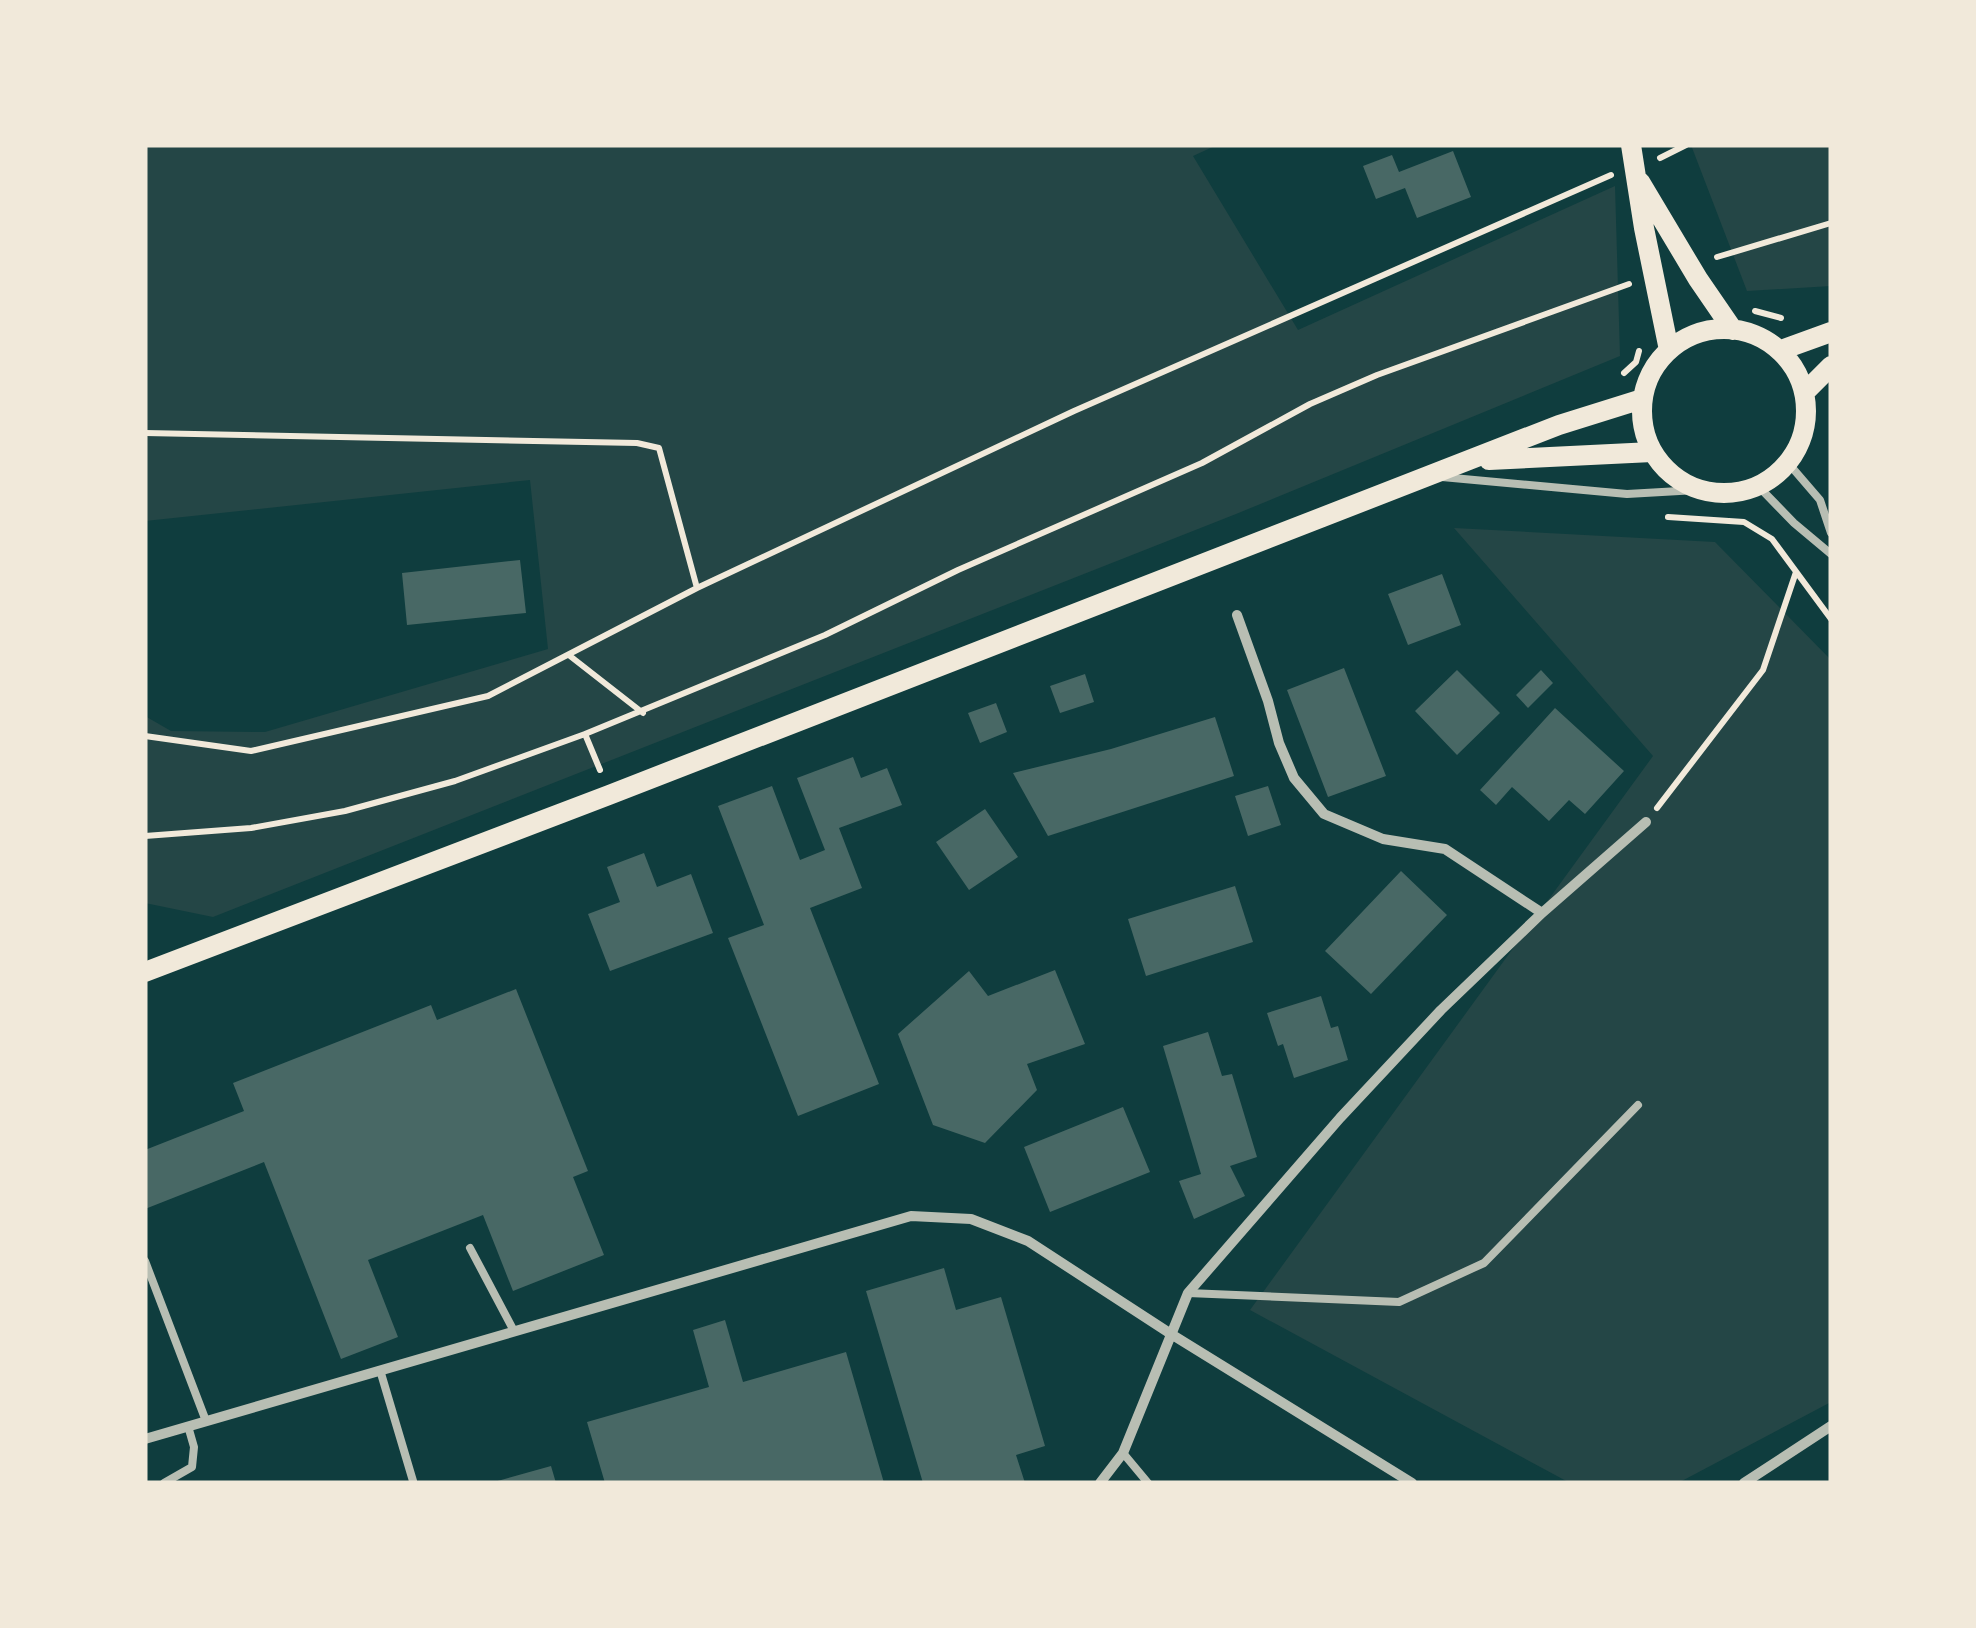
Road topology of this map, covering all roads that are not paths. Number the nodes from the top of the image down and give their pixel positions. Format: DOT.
graph roads {
  1 [pos="1631,145"];
  2 [pos="1634,172"];
  3 [pos="1733,330"];
  4 [pos="1831,332"];
  5 [pos="1666,341"];
  6 [pos="1780,350"];
  7 [pos="1831,366"];
  8 [pos="1805,392"];
  9 [pos="1642,399"];
  10 [pos="1652,452"];
  11 [pos="1472,461"];
  12 [pos="1788,464"];
  13 [pos="1432,476"];
  14 [pos="1760,486"];
  15 [pos="1697,490"];
  16 [pos="1831,533"];
  17 [pos="1831,554"];
  18 [pos="1237,615"];
  19 [pos="1646,822"];
  20 [pos="1542,913"];
  21 [pos="145,972"];
  22 [pos="1638,1105"];
  23 [pos="470,1248"];
  24 [pos="145,1260"];
  25 [pos="1188,1293"];
  26 [pos="514,1331"];
  27 [pos="1170,1334"];
  28 [pos="380,1370"];
  29 [pos="206,1421"];
  30 [pos="188,1426"];
  31 [pos="1831,1426"];
  32 [pos="145,1439"];
  33 [pos="1123,1453"];
  34 [pos="413,1481"];
  35 [pos="164,1483"];
  36 [pos="1100,1483"];
  37 [pos="1148,1483"];
  38 [pos="1412,1483"];
  39 [pos="1744,1483"];
  1 -- 2 [label="main road"];
  2 -- 3 [label="main road"];
  2 -- 5 [label="main road"];
  3 -- 5 [label="main road"];
  3 -- 6 [label="main road"];
  4 -- 6 [label="main road"];
  5 -- 9 [label="main road"];
  6 -- 8 [label="main road"];
  7 -- 8 [label="main road"];
  8 -- 12 [label="main road"];
  9 -- 10 [label="main road"];
  9 -- 11 [label="main road"];
  10 -- 11 [label="main road"];
  10 -- 15 [label="main road"];
  11 -- 13 [label="main road"];
  12 -- 14 [label="main road"];
  12 -- 16 [label="lane"];
  13 -- 15 [label="lane"];
  13 -- 21 [label="main road"];
  14 -- 15 [label="main road"];
  14 -- 17 [label="lane"];
  18 -- 20 [label="street"];
  19 -- 20 [label="street"];
  20 -- 25 [label="street"];
  22 -- 25 [label="lane"];
  23 -- 26 [label="lane"];
  24 -- 29 [label="lane"];
  25 -- 27 [label="street"];
  26 -- 27 [label="street"];
  26 -- 28 [label="street"];
  27 -- 33 [label="street"];
  27 -- 38 [label="street"];
  28 -- 29 [label="street"];
  28 -- 34 [label="lane"];
  29 -- 30 [label="street"];
  30 -- 32 [label="street"];
  30 -- 35 [label="lane"];
  31 -- 39 [label="street"];
  33 -- 36 [label="street"];
  33 -- 37 [label="lane"];
}
